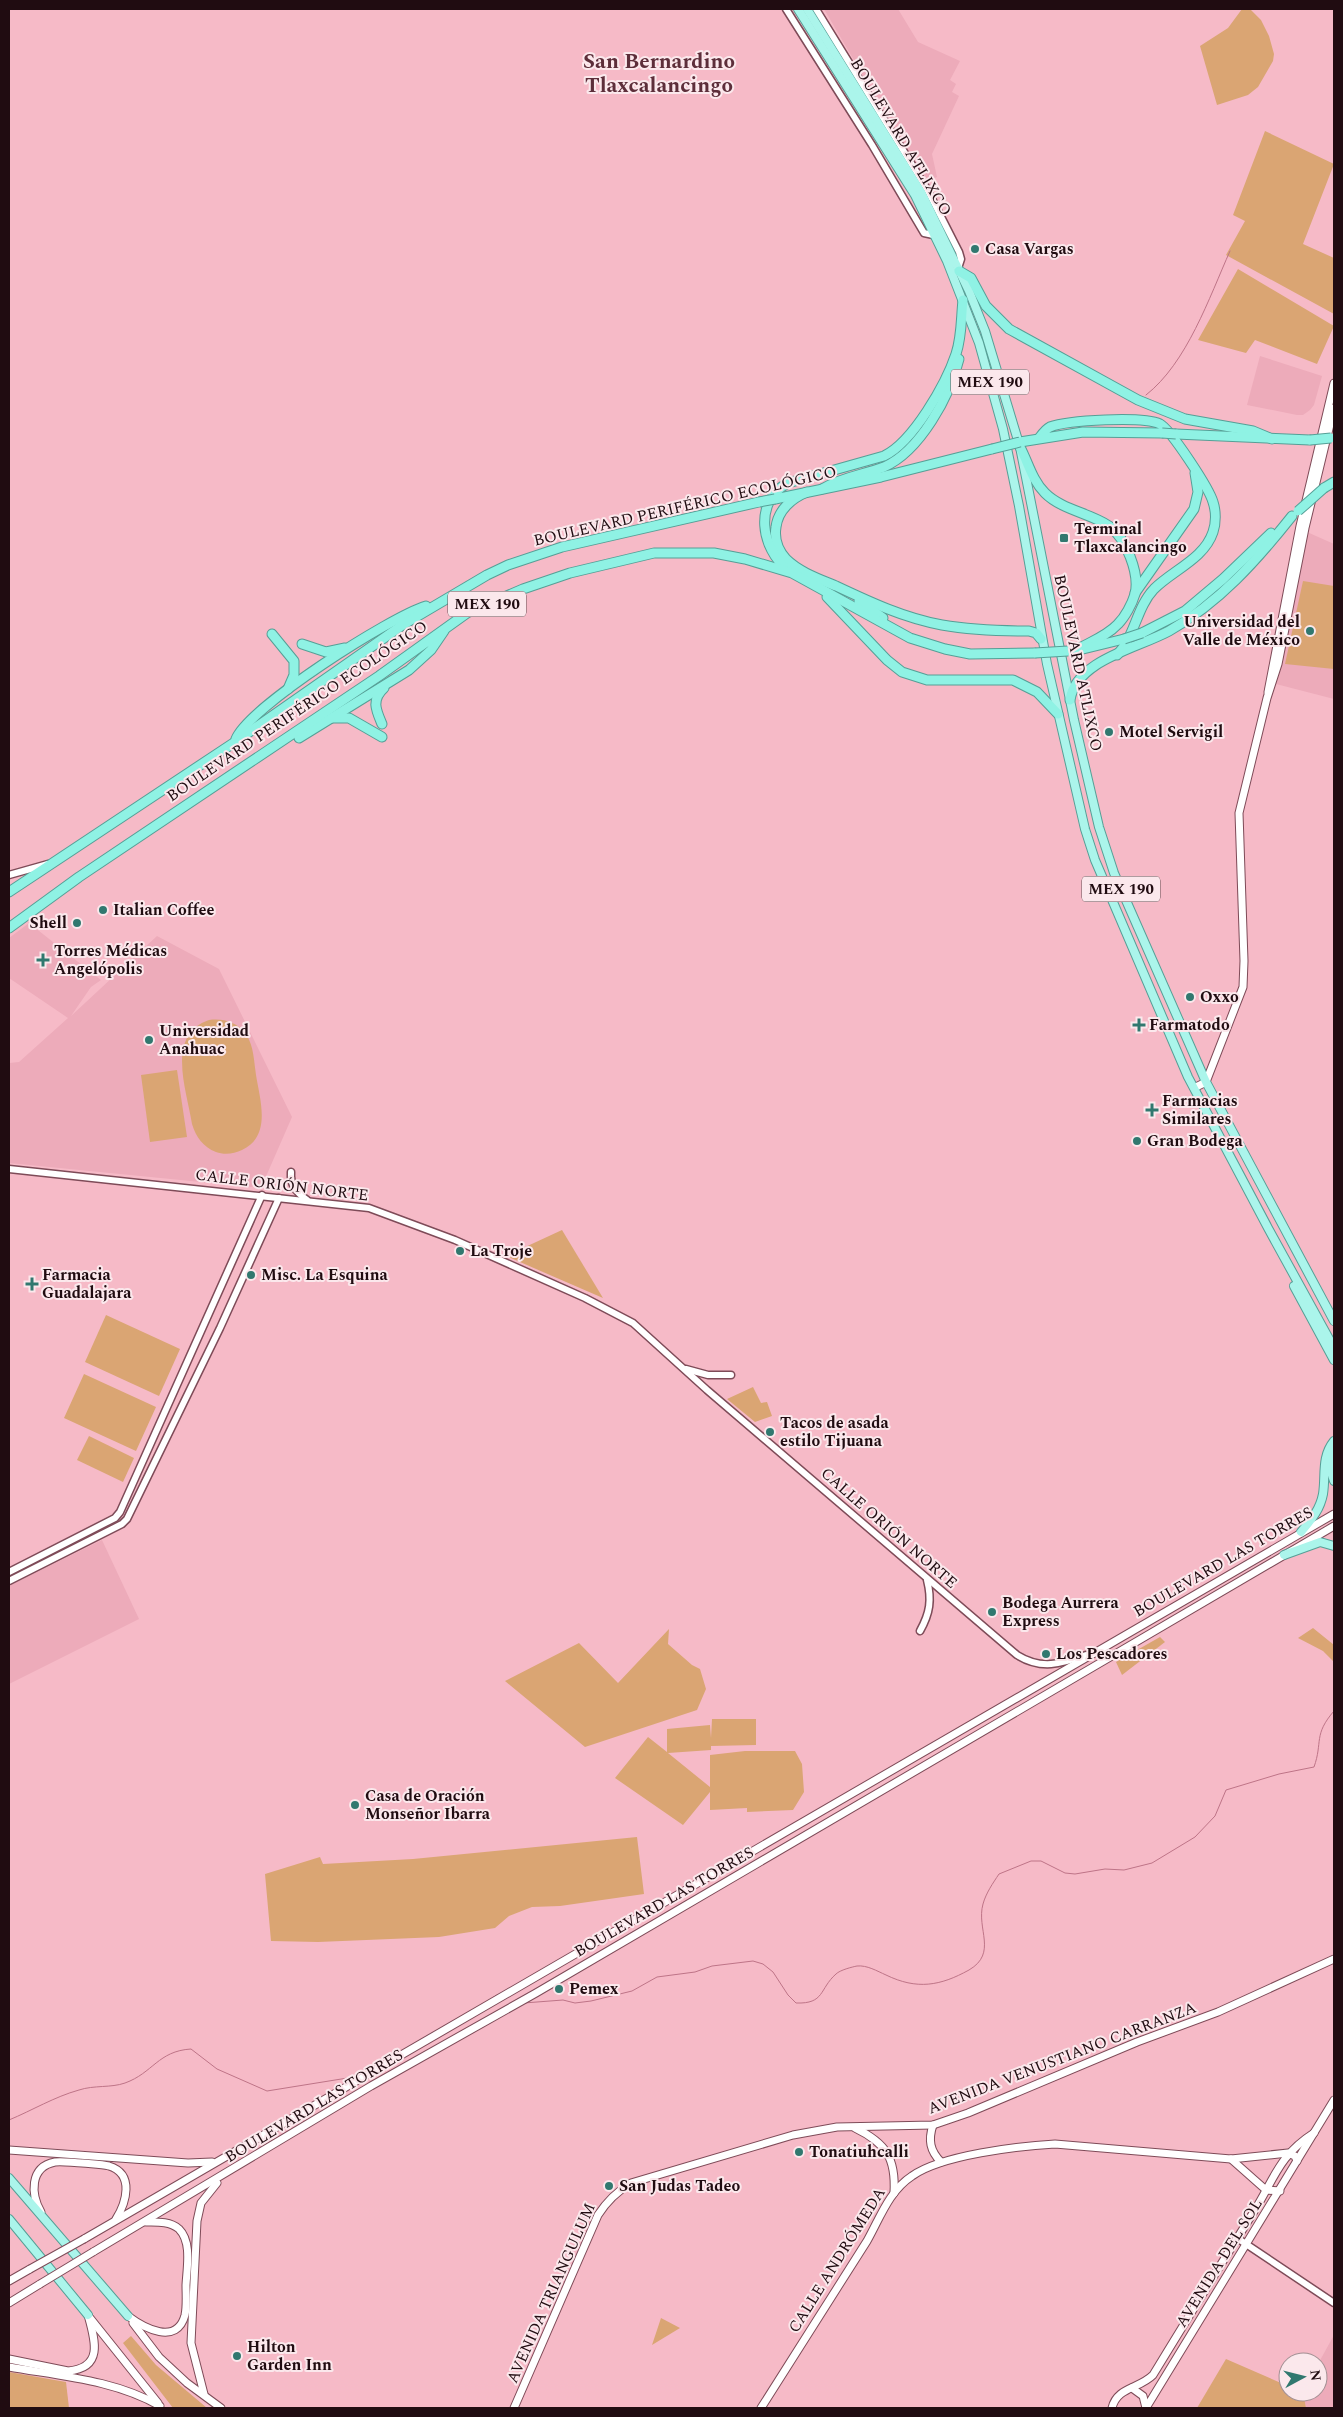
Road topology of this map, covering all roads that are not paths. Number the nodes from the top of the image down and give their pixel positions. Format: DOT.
graph roads {
  1 [pos="786,9"];
  2 [pos="798,9"];
  3 [pos="807,9"];
  4 [pos="816,9"];
  5 [pos="943,233"];
  6 [pos="959,269"];
  7 [pos="964,302"];
  8 [pos="1334,383"];
  9 [pos="1334,408"];
  10 [pos="1040,437"];
  11 [pos="1333,438"];
  12 [pos="1272,439"];
  13 [pos="1020,447"];
  14 [pos="1194,470"];
  15 [pos="1334,482"];
  16 [pos="822,489"];
  17 [pos="807,492"];
  18 [pos="1032,505"];
  19 [pos="1019,506"];
  20 [pos="1295,514"];
  21 [pos="792,573"];
  22 [pos="840,588"];
  23 [pos="820,590"];
  24 [pos="1135,593"];
  25 [pos="436,604"];
  26 [pos="447,626"];
  27 [pos="272,634"];
  28 [pos="910,638"];
  29 [pos="1042,639"];
  30 [pos="302,644"];
  31 [pos="354,644"];
  32 [pos="1072,650"];
  33 [pos="1117,655"];
  34 [pos="394,680"];
  35 [pos="285,692"];
  36 [pos="1267,698"];
  37 [pos="1070,700"];
  38 [pos="1058,714"];
  39 [pos="329,718"];
  40 [pos="382,724"];
  41 [pos="382,737"];
  42 [pos="235,742"];
  43 [pos="229,778"];
  44 [pos="50,864"];
  45 [pos="9,876"];
  46 [pos="9,892"];
  47 [pos="9,928"];
  48 [pos="1206,1082"];
  49 [pos="1194,1088"];
  50 [pos="9,1168"];
  51 [pos="291,1172"];
  52 [pos="262,1195"];
  53 [pos="279,1198"];
  54 [pos="308,1200"];
  55 [pos="1268,1228"];
  56 [pos="1334,1321"];
  57 [pos="1334,1348"];
  58 [pos="1334,1360"];
  59 [pos="683,1368"];
  60 [pos="731,1375"];
  61 [pos="156,1433"];
  62 [pos="167,1438"];
  63 [pos="1334,1441"];
  64 [pos="1334,1449"];
  65 [pos="1334,1481"];
  66 [pos="1334,1514"];
  67 [pos="1334,1526"];
  68 [pos="1301,1532"];
  69 [pos="1334,1546"];
  70 [pos="1284,1555"];
  71 [pos="9,1572"];
  72 [pos="927,1579"];
  73 [pos="9,1581"];
  74 [pos="920,1631"];
  75 [pos="1092,1653"];
  76 [pos="1334,1959"];
  77 [pos="1334,2100"];
  78 [pos="933,2125"];
  79 [pos="854,2128"];
  80 [pos="1314,2133"];
  81 [pos="9,2150"];
  82 [pos="1288,2153"];
  83 [pos="1231,2159"];
  84 [pos="1297,2161"];
  85 [pos="215,2162"];
  86 [pos="941,2162"];
  87 [pos="222,2177"];
  88 [pos="9,2178"];
  89 [pos="1266,2190"];
  90 [pos="617,2192"];
  91 [pos="894,2192"];
  92 [pos="1280,2192"];
  93 [pos="9,2219"];
  94 [pos="45,2219"];
  95 [pos="115,2220"];
  96 [pos="145,2222"];
  97 [pos="1237,2238"];
  98 [pos="1246,2243"];
  99 [pos="9,2281"];
  100 [pos="9,2303"];
  101 [pos="1334,2303"];
  102 [pos="88,2315"];
  103 [pos="128,2316"];
  104 [pos="9,2359"];
  105 [pos="9,2367"];
  106 [pos="1132,2388"];
  107 [pos="204,2394"];
  108 [pos="161,2407"];
  109 [pos="221,2408"];
  110 [pos="514,2408"];
  111 [pos="762,2408"];
  112 [pos="1112,2408"];
  113 [pos="1146,2408"];
  1 -- 5 [label="street"];
  2 -- 5 [label="main road, MEX 190"];
  3 -- 5 [label="main road, BOULEVARD ATLIXCO / MEX 190"];
  4 -- 5 [label="street"];
  5 -- 6 [label="main road, BOULEVARD ATLIXCO / MEX 190"];
  5 -- 7 [label="main road, BOULEVARD ATLIXCO / MEX 190"];
  6 -- 12 [label="highway"];
  6 -- 13 [label="main road, BOULEVARD ATLIXCO / MEX 190"];
  7 -- 16 [label="highway"];
  7 -- 19 [label="main road, BOULEVARD ATLIXCO / MEX 190"];
  7 -- 21 [label="highway"];
  8 -- 36 [label="main road"];
  9 -- 36 [label="main road"];
  10 -- 12 [label="highway, BOULEVARD PERIFÉRICO ECOLÓGICO, bridge"];
  10 -- 14 [label="highway"];
  10 -- 16 [label="highway, BOULEVARD PERIFÉRICO ECOLÓGICO, bridge"];
  11 -- 12 [label="highway, BOULEVARD PERIFÉRICO ECOLÓGICO, bridge"];
  13 -- 18 [label="main road, BOULEVARD ATLIXCO / MEX 190"];
  13 -- 24 [label="highway"];
  14 -- 24 [label="highway"];
  14 -- 33 [label="highway"];
  15 -- 20 [label="highway, BOULEVARD PERIFÉRICO ECOLÓGICO, bridge"];
  16 -- 17 [label="highway, BOULEVARD PERIFÉRICO ECOLÓGICO"];
  17 -- 22 [label="highway"];
  17 -- 25 [label="highway, BOULEVARD PERIFÉRICO ECOLÓGICO / MEX 190, bridge"];
  18 -- 19 [label="main road"];
  18 -- 37 [label="main road, BOULEVARD ATLIXCO / MEX 190"];
  19 -- 29 [label="main road, BOULEVARD ATLIXCO / MEX 190"];
  20 -- 32 [label="highway, BOULEVARD PERIFÉRICO ECOLÓGICO, bridge"];
  20 -- 33 [label="highway"];
  21 -- 23 [label="highway, BOULEVARD PERIFÉRICO ECOLÓGICO / MEX 190"];
  21 -- 26 [label="highway, BOULEVARD PERIFÉRICO ECOLÓGICO / MEX 190"];
  22 -- 28 [label="highway"];
  22 -- 29 [label="highway"];
  23 -- 28 [label="highway, BOULEVARD PERIFÉRICO ECOLÓGICO / MEX 190"];
  23 -- 38 [label="highway"];
  24 -- 32 [label="highway"];
  25 -- 31 [label="highway"];
  25 -- 42 [label="highway, BOULEVARD PERIFÉRICO ECOLÓGICO / MEX 190"];
  26 -- 34 [label="highway"];
  26 -- 43 [label="highway, BOULEVARD PERIFÉRICO ECOLÓGICO / MEX 190"];
  27 -- 35 [label="highway"];
  28 -- 32 [label="highway, BOULEVARD PERIFÉRICO ECOLÓGICO / MEX 190, bridge"];
  29 -- 38 [label="main road, BOULEVARD ATLIXCO / MEX 190"];
  30 -- 31 [label="highway"];
  31 -- 35 [label="highway"];
  33 -- 37 [label="highway"];
  34 -- 39 [label="highway"];
  34 -- 40 [label="highway"];
  35 -- 42 [label="highway"];
  36 -- 48 [label="main road"];
  37 -- 48 [label="main road, BOULEVARD ATLIXCO / MEX 190"];
  38 -- 49 [label="main road, BOULEVARD ATLIXCO / MEX 190"];
  39 -- 41 [label="highway"];
  39 -- 43 [label="highway"];
  42 -- 44 [label="highway, BOULEVARD PERIFÉRICO ECOLÓGICO / MEX 190"];
  43 -- 47 [label="highway, BOULEVARD PERIFÉRICO ECOLÓGICO / MEX 190"];
  44 -- 45 [label="street"];
  44 -- 46 [label="highway, BOULEVARD PERIFÉRICO ECOLÓGICO / MEX 190"];
  48 -- 49 [label="main road"];
  48 -- 56 [label="main road, BOULEVARD ATLIXCO / MEX 190"];
  49 -- 55 [label="main road, BOULEVARD ATLIXCO / MEX 190"];
  50 -- 52 [label="street, CALLE ORIÓN NORTE"];
  51 -- 54 [label="street"];
  52 -- 53 [label="street, CALLE ORIÓN NORTE"];
  52 -- 61 [label="street"];
  53 -- 54 [label="street, CALLE ORIÓN NORTE"];
  53 -- 62 [label="street"];
  54 -- 59 [label="street, CALLE ORIÓN NORTE"];
  55 -- 57 [label="main road, BOULEVARD ATLIXCO / MEX 190"];
  55 -- 58 [label="main road"];
  59 -- 60 [label="street"];
  59 -- 72 [label="street, CALLE ORIÓN NORTE"];
  61 -- 62 [label="street"];
  61 -- 71 [label="street"];
  62 -- 73 [label="street"];
  63 -- 68 [label="main road"];
  64 -- 65 [label="main road"];
  66 -- 68 [label="main road, BOULEVARD LAS TORRES"];
  67 -- 70 [label="main road, BOULEVARD LAS TORRES"];
  68 -- 75 [label="main road, BOULEVARD LAS TORRES"];
  69 -- 70 [label="main road"];
  70 -- 87 [label="main road, BOULEVARD LAS TORRES"];
  72 -- 74 [label="street"];
  72 -- 75 [label="street, CALLE ORIÓN NORTE"];
  75 -- 85 [label="main road, BOULEVARD LAS TORRES"];
  76 -- 78 [label="main road, AVENIDA VENUSTIANO CARRANZA"];
  77 -- 80 [label="main road, AVENIDA DEL SOL"];
  78 -- 79 [label="main road, AVENIDA VENUSTIANO CARRANZA"];
  78 -- 86 [label="main road"];
  79 -- 90 [label="main road, AVENIDA VENUSTIANO CARRANZA"];
  79 -- 91 [label="main road"];
  80 -- 82 [label="main road, AVENIDA DEL SOL"];
  80 -- 84 [label="main road, AVENIDA DEL SOL"];
  81 -- 85 [label="main road"];
  82 -- 83 [label="main road, CALLE ANDRÓMEDA"];
  82 -- 84 [label="main road"];
  82 -- 89 [label="main road, AVENIDA DEL SOL"];
  83 -- 86 [label="main road, CALLE ANDRÓMEDA"];
  83 -- 89 [label="main road"];
  84 -- 92 [label="main road, AVENIDA DEL SOL"];
  85 -- 95 [label="main road, BOULEVARD LAS TORRES"];
  86 -- 91 [label="main road, CALLE ANDRÓMEDA"];
  87 -- 96 [label="main road, BOULEVARD LAS TORRES"];
  87 -- 107 [label="main road"];
  88 -- 94 [label="main road"];
  89 -- 92 [label="main road"];
  89 -- 97 [label="main road, AVENIDA DEL SOL"];
  90 -- 110 [label="main road, AVENIDA TRIANGULUM"];
  91 -- 111 [label="main road, CALLE ANDRÓMEDA"];
  92 -- 98 [label="main road, AVENIDA DEL SOL"];
  93 -- 102 [label="main road"];
  94 -- 95 [label="main road"];
  94 -- 103 [label="main road"];
  95 -- 99 [label="main road, BOULEVARD LAS TORRES, bridge"];
  96 -- 100 [label="main road, BOULEVARD LAS TORRES, bridge"];
  96 -- 103 [label="main road"];
  97 -- 98 [label="street"];
  97 -- 106 [label="main road, AVENIDA DEL SOL"];
  98 -- 101 [label="street"];
  98 -- 113 [label="main road, AVENIDA DEL SOL"];
  102 -- 104 [label="main road"];
  102 -- 108 [label="main road"];
  103 -- 107 [label="main road"];
  105 -- 108 [label="main road"];
  106 -- 112 [label="main road, AVENIDA DEL SOL"];
  106 -- 113 [label="main road"];
  107 -- 109 [label="main road"];
}
